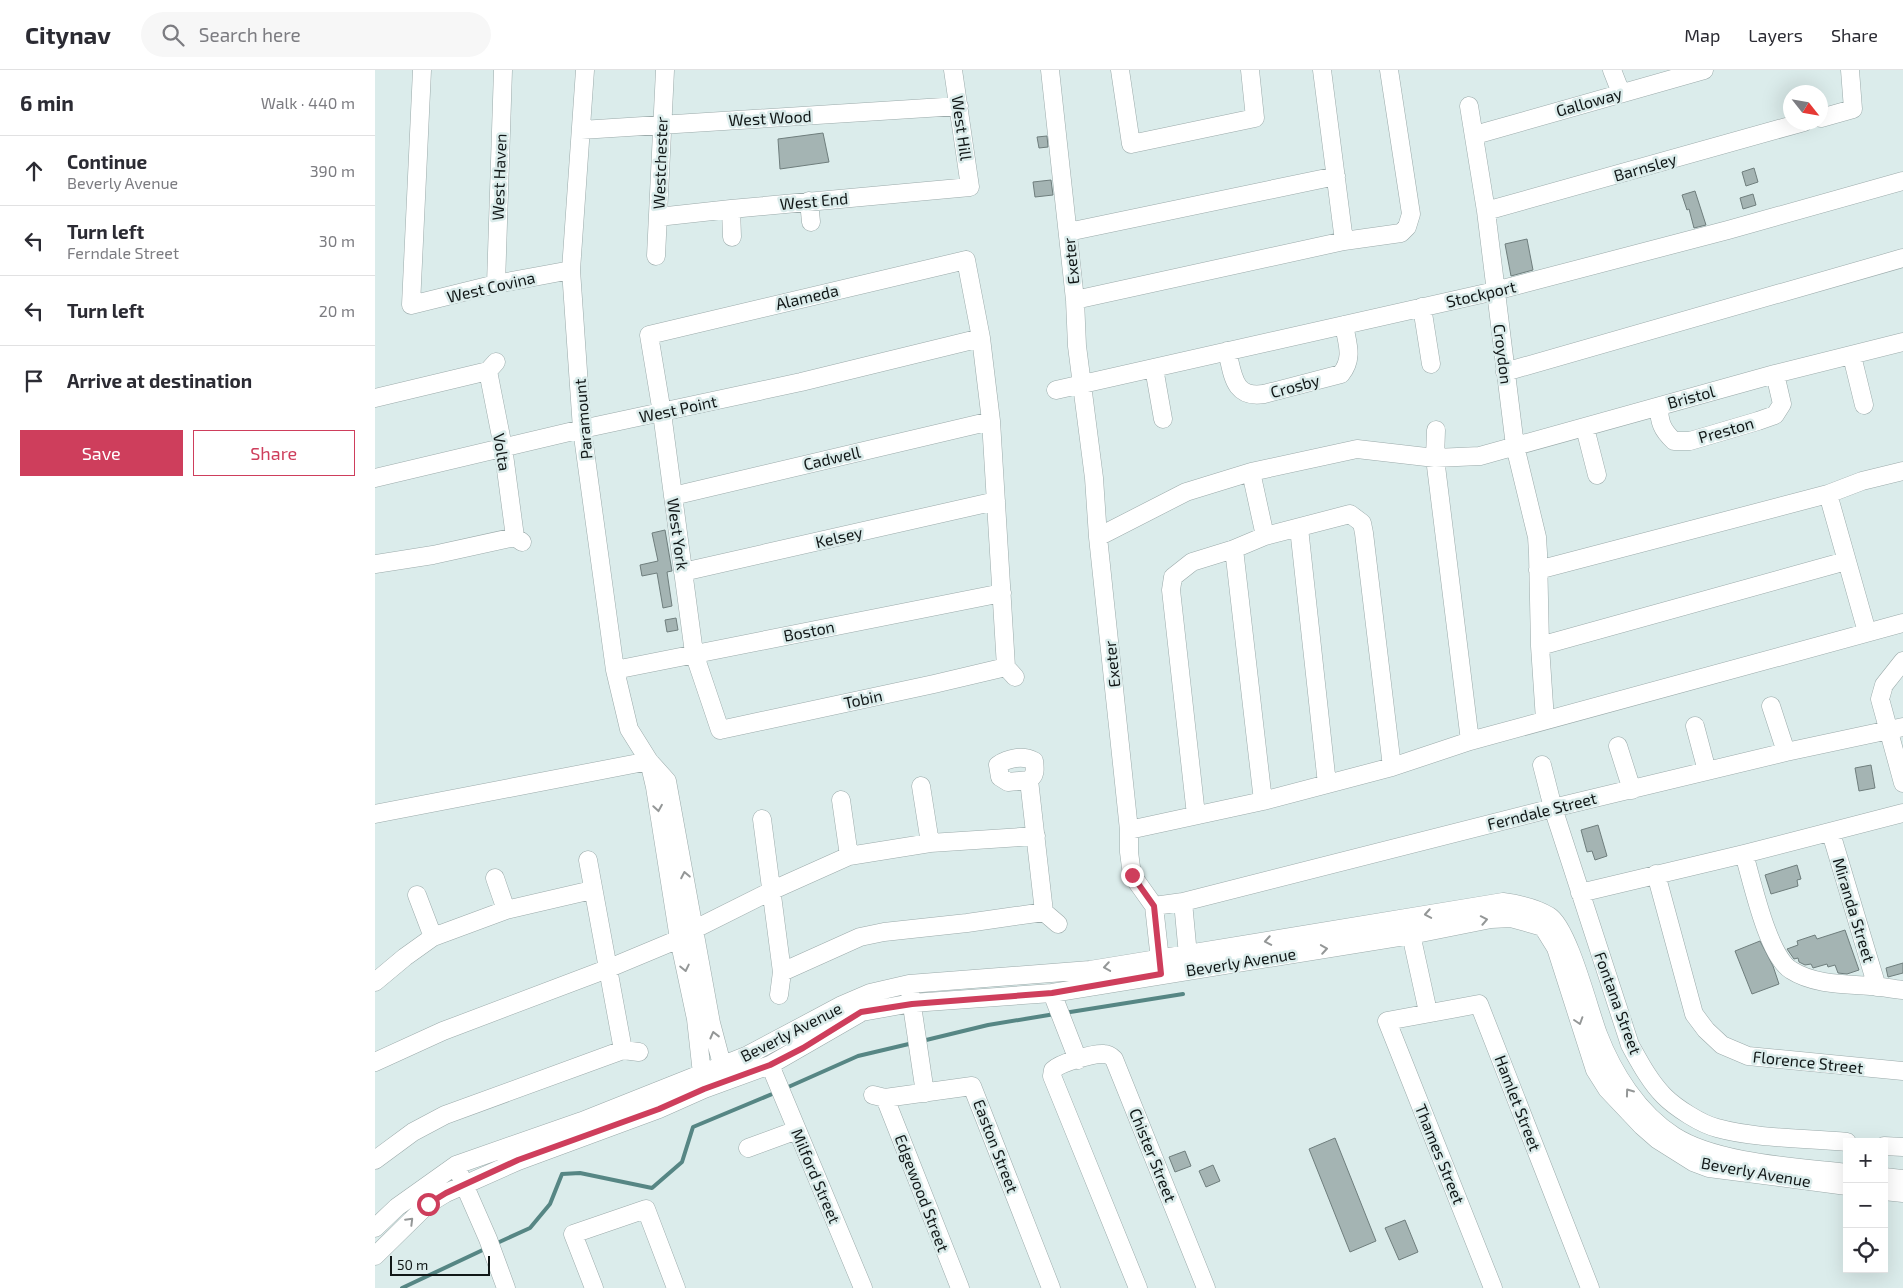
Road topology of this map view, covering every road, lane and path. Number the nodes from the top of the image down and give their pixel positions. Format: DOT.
graph roads {
  1 [pos="422,70"];
  2 [pos="503,70"];
  3 [pos="585,70"];
  4 [pos="665,70"];
  5 [pos="953,70"];
  6 [pos="1050,70"];
  7 [pos="1120,70"];
  8 [pos="1250,70"];
  9 [pos="1321,70"];
  10 [pos="1389,70"];
  11 [pos="1612,70"];
  12 [pos="1851,70"];
  13 [pos="1697,71"];
  14 [pos="1621,93"];
  15 [pos="959,106"];
  16 [pos="1469,106"];
  17 [pos="1828,116"];
  18 [pos="661,125"];
  19 [pos="1783,128"];
  20 [pos="581,130"];
  21 [pos="1475,135"];
  22 [pos="1336,176"];
  23 [pos="1903,181"];
  24 [pos="970,187"];
  25 [pos="809,201"];
  26 [pos="731,209"];
  27 [pos="1486,211"];
  28 [pos="657,218"];
  29 [pos="811,222"];
  30 [pos="1068,232"];
  31 [pos="732,237"];
  32 [pos="1344,241"];
  33 [pos="656,256"];
  34 [pos="1903,258"];
  35 [pos="571,270"];
  36 [pos="495,284"];
  37 [pos="1495,291"];
  38 [pos="1075,300"];
  39 [pos="1422,307"];
  40 [pos="1344,325"];
  41 [pos="649,335"];
  42 [pos="981,338"];
  43 [pos="1903,342"];
  44 [pos="1227,351"];
  45 [pos="1852,356"];
  46 [pos="1431,364"];
  47 [pos="1153,368"];
  48 [pos="1505,372"];
  49 [pos="1775,374"];
  50 [pos="1081,383"];
  51 [pos="1056,390"];
  52 [pos="375,398"];
  53 [pos="1864,405"];
  54 [pos="1659,406"];
  55 [pos="662,413"];
  56 [pos="1163,419"];
  57 [pos="991,421"];
  58 [pos="1585,428"];
  59 [pos="582,429"];
  60 [pos="1436,430"];
  61 [pos="1515,446"];
  62 [pos="503,447"];
  63 [pos="1435,458"];
  64 [pos="1903,471"];
  65 [pos="1251,472"];
  66 [pos="1597,475"];
  67 [pos="375,478"];
  68 [pos="1828,494"];
  69 [pos="673,496"];
  70 [pos="995,501"];
  71 [pos="1299,528"];
  72 [pos="1265,536"];
  73 [pos="1098,537"];
  74 [pos="1234,549"];
  75 [pos="1846,561"];
  76 [pos="375,564"];
  77 [pos="1538,570"];
  78 [pos="683,572"];
  79 [pos="1002,593"];
  80 [pos="1903,623"];
  81 [pos="1867,632"];
  82 [pos="1540,646"];
  83 [pos="694,653"];
  84 [pos="1903,661"];
  85 [pos="615,670"];
  86 [pos="1771,706"];
  87 [pos="1545,720"];
  88 [pos="1695,726"];
  89 [pos="1896,729"];
  90 [pos="716,736"];
  91 [pos="1470,741"];
  92 [pos="1618,746"];
  93 [pos="1786,752"];
  94 [pos="649,761"];
  95 [pos="1542,765"];
  96 [pos="1392,767"];
  97 [pos="1707,771"];
  98 [pos="1029,780"];
  99 [pos="1903,783"];
  100 [pos="1327,784"];
  101 [pos="921,786"];
  102 [pos="1631,790"];
  103 [pos="841,800"];
  104 [pos="1263,800"];
  105 [pos="1553,808"];
  106 [pos="1903,813"];
  107 [pos="375,814"];
  108 [pos="1196,815"];
  109 [pos="762,819"];
  110 [pos="1129,830"];
  111 [pos="1831,832"];
  112 [pos="1036,836"];
  113 [pos="929,843"];
  114 [pos="1744,854"];
  115 [pos="849,856"];
  116 [pos="588,860"];
  117 [pos="1656,874"];
  118 [pos="495,878"];
  119 [pos="593,890"];
  120 [pos="773,890"];
  121 [pos="1580,893"];
  122 [pos="417,895"];
  123 [pos="1183,902"];
  124 [pos="1154,906"];
  125 [pos="506,910"];
  126 [pos="1044,912"];
  127 [pos="1407,918"];
  128 [pos="1058,924"];
  129 [pos="695,929"];
  130 [pos="1411,935"];
  131 [pos="433,937"];
  132 [pos="679,939"];
  133 [pos="1188,962"];
  134 [pos="1161,967"];
  135 [pos="607,969"];
  136 [pos="782,972"];
  137 [pos="375,982"];
  138 [pos="909,984"];
  139 [pos="1877,986"];
  140 [pos="1903,990"];
  141 [pos="779,995"];
  142 [pos="1054,999"];
  143 [pos="912,1004"];
  144 [pos="1428,1012"];
  145 [pos="1387,1021"];
  146 [pos="1077,1060"];
  147 [pos="375,1062"];
  148 [pos="770,1065"];
  149 [pos="1903,1071"];
  150 [pos="724,1074"];
  151 [pos="703,1081"];
  152 [pos="925,1093"];
  153 [pos="879,1096"];
  154 [pos="797,1130"];
  155 [pos="1843,1142"];
  156 [pos="1888,1146"];
  157 [pos="748,1148"];
  158 [pos="1903,1148"];
  159 [pos="375,1160"];
  160 [pos="456,1165"];
  161 [pos="1843,1171"];
  162 [pos="1888,1177"];
  163 [pos="1903,1179"];
  164 [pos="464,1185"];
  165 [pos="1843,1185"];
  166 [pos="1888,1191"];
  167 [pos="1903,1193"];
  168 [pos="375,1228"];
  169 [pos="375,1256"];
  170 [pos="506,1288"];
  171 [pos="594,1288"];
  172 [pos="676,1288"];
  173 [pos="863,1288"];
  174 [pos="960,1288"];
  175 [pos="1051,1288"];
  176 [pos="1138,1288"];
  177 [pos="1206,1288"];
  178 [pos="1493,1288"];
  179 [pos="1590,1288"];
  1 -- 36 [label="street, West Covina"];
  2 -- 36 [label="street, West Haven"];
  3 -- 20 [label="street, Paramount"];
  4 -- 18 [label="street, Westchester"];
  5 -- 15 [label="street, West Hill"];
  6 -- 30 [label="street, Exeter"];
  7 -- 8 [label="street"];
  9 -- 22 [label="street"];
  10 -- 32 [label="street"];
  11 -- 14 [label="street"];
  12 -- 17 [label="street"];
  13 -- 14 [label="street, Galloway"];
  14 -- 21 [label="street, Galloway"];
  15 -- 18 [label="street, West Wood"];
  15 -- 24 [label="street, West Hill"];
  16 -- 21 [label="street, Croydon"];
  18 -- 20 [label="street, West Wood"];
  18 -- 28 [label="street, Westchester"];
  19 -- 27 [label="street, Barnsley"];
  20 -- 35 [label="street, Paramount"];
  21 -- 27 [label="street, Croydon"];
  22 -- 30 [label="street"];
  22 -- 32 [label="street"];
  23 -- 37 [label="street, Stockport"];
  24 -- 25 [label="street, West End"];
  25 -- 26 [label="street, West End"];
  25 -- 29 [label="street"];
  26 -- 28 [label="street, West End"];
  26 -- 31 [label="street"];
  27 -- 37 [label="street, Croydon"];
  28 -- 33 [label="street, Westchester"];
  30 -- 38 [label="street, Exeter"];
  32 -- 38 [label="street"];
  34 -- 48 [label="street"];
  35 -- 36 [label="street, West Covina"];
  35 -- 59 [label="street, Paramount"];
  37 -- 39 [label="street, Stockport"];
  37 -- 48 [label="street, Croydon"];
  38 -- 50 [label="street, Exeter"];
  39 -- 40 [label="street, Stockport"];
  39 -- 46 [label="street"];
  40 -- 44 [label="street, Stockport"];
  40 -- 44 [label="street, Crosby"];
  41 -- 42 [label="street, Alameda"];
  41 -- 55 [label="street, West York"];
  42 -- 55 [label="street, West Point"];
  42 -- 57 [label="street"];
  43 -- 45 [label="street, Bristol"];
  44 -- 47 [label="street, Stockport"];
  45 -- 49 [label="street, Bristol"];
  45 -- 53 [label="street"];
  47 -- 50 [label="street, Stockport"];
  47 -- 56 [label="street"];
  48 -- 61 [label="street, Croydon"];
  49 -- 54 [label="street, Bristol"];
  49 -- 54 [label="street, Preston"];
  50 -- 51 [label="street, Stockport"];
  50 -- 73 [label="street, Exeter"];
  52 -- 62 [label="street, Volta"];
  54 -- 58 [label="street, Bristol"];
  55 -- 59 [label="street, West Point"];
  55 -- 69 [label="street, West York"];
  57 -- 69 [label="street, Cadwell"];
  57 -- 70 [label="street"];
  58 -- 61 [label="street, Bristol"];
  58 -- 66 [label="street"];
  59 -- 62 [label="street, West Point"];
  59 -- 85 [label="street, Paramount"];
  60 -- 63 [label="street"];
  61 -- 63 [label="street, Bristol"];
  61 -- 77 [label="street, Croydon"];
  62 -- 67 [label="street, West Point"];
  62 -- 76 [label="street, Volta"];
  63 -- 65 [label="street, Bristol"];
  63 -- 91 [label="street"];
  64 -- 68 [label="street"];
  65 -- 72 [label="street"];
  65 -- 73 [label="street, Bristol"];
  68 -- 75 [label="street"];
  68 -- 77 [label="street"];
  69 -- 78 [label="street, West York"];
  70 -- 78 [label="street, Kelsey"];
  70 -- 79 [label="street"];
  71 -- 72 [label="street"];
  71 -- 96 [label="street"];
  71 -- 100 [label="street"];
  72 -- 74 [label="street"];
  73 -- 110 [label="street, Exeter"];
  74 -- 104 [label="street"];
  74 -- 108 [label="street"];
  75 -- 81 [label="street"];
  75 -- 82 [label="street"];
  77 -- 82 [label="street, Croydon"];
  78 -- 83 [label="street, West York"];
  79 -- 83 [label="street, Boston"];
  79 -- 90 [label="street, Tobin"];
  80 -- 81 [label="street"];
  81 -- 87 [label="street"];
  82 -- 87 [label="street, Croydon"];
  83 -- 85 [label="street, Boston"];
  83 -- 90 [label="street, West York"];
  84 -- 89 [label="street"];
  85 -- 94 [label="street, Paramount"];
  86 -- 93 [label="street"];
  87 -- 91 [label="street"];
  88 -- 97 [label="street"];
  89 -- 93 [label="street, Ferndale Street"];
  89 -- 99 [label="street"];
  91 -- 96 [label="street"];
  92 -- 102 [label="street"];
  93 -- 97 [label="street, Ferndale Street"];
  94 -- 107 [label="street"];
  129 -- 94 [label="street, one-way"];
  94 -- 132 [label="street, one-way"];
  95 -- 105 [label="street, Fontana Street"];
  96 -- 100 [label="street"];
  97 -- 102 [label="street, Ferndale Street"];
  98 -- 112 [label="street"];
  100 -- 104 [label="street"];
  101 -- 113 [label="street"];
  102 -- 105 [label="street, Ferndale Street"];
  103 -- 115 [label="street"];
  104 -- 108 [label="street"];
  105 -- 121 [label="street, Fontana Street"];
  105 -- 123 [label="street, Ferndale Street"];
  106 -- 111 [label="street"];
  108 -- 110 [label="street"];
  109 -- 120 [label="street"];
  110 -- 124 [label="street, Exeter"];
  111 -- 114 [label="street"];
  111 -- 139 [label="street, Miranda Street"];
  112 -- 113 [label="street"];
  112 -- 126 [label="street"];
  113 -- 115 [label="street"];
  114 -- 117 [label="street"];
  114 -- 139 [label="street"];
  115 -- 120 [label="street"];
  116 -- 119 [label="street"];
  117 -- 121 [label="street"];
  117 -- 149 [label="street, Florence Street"];
  118 -- 125 [label="street"];
  119 -- 125 [label="street"];
  119 -- 135 [label="street"];
  120 -- 129 [label="street"];
  120 -- 136 [label="street"];
  121 -- 155 [label="street, Fontana Street"];
  122 -- 131 [label="street"];
  123 -- 124 [label="street, Ferndale Street"];
  123 -- 133 [label="street"];
  124 -- 134 [label="street"];
  125 -- 131 [label="street"];
  126 -- 128 [label="street"];
  126 -- 136 [label="street"];
  127 -- 130 [label="street"];
  127 -- 133 [label="street, Beverly Avenue, one-way"];
  161 -- 127 [label="street, Beverly Avenue, one-way"];
  129 -- 132 [label="street"];
  150 -- 129 [label="street, one-way"];
  133 -- 130 [label="street, Beverly Avenue, one-way"];
  130 -- 144 [label="street"];
  130 -- 165 [label="street, Beverly Avenue, one-way"];
  131 -- 137 [label="street"];
  132 -- 135 [label="street"];
  132 -- 151 [label="street, one-way"];
  133 -- 134 [label="street, Beverly Avenue"];
  134 -- 138 [label="street, Beverly Avenue, one-way"];
  134 -- 142 [label="street, Beverly Avenue"];
  135 -- 147 [label="street"];
  135 -- 159 [label="street"];
  136 -- 141 [label="street"];
  138 -- 143 [label="street"];
  138 -- 150 [label="street, Beverly Avenue"];
  139 -- 140 [label="street"];
  142 -- 143 [label="street, Beverly Avenue"];
  142 -- 146 [label="street"];
  143 -- 148 [label="street, Beverly Avenue"];
  143 -- 152 [label="street"];
  144 -- 145 [label="street, Hamlet Street"];
  144 -- 179 [label="street, Hamlet Street"];
  145 -- 178 [label="street, Thames Street"];
  146 -- 176 [label="street, Chister Street"];
  146 -- 177 [label="street, Chister Street"];
  148 -- 150 [label="street, Beverly Avenue"];
  148 -- 154 [label="street, Milford Street"];
  150 -- 151 [label="street, Beverly Avenue"];
  151 -- 160 [label="street, Beverly Avenue"];
  151 -- 164 [label="street, Beverly Avenue"];
  152 -- 153 [label="street, Easton Street"];
  152 -- 175 [label="street, Easton Street"];
  153 -- 174 [label="street, Edgewood Street"];
  154 -- 157 [label="street"];
  154 -- 173 [label="street, Milford Street"];
  156 -- 158 [label="street"];
  160 -- 164 [label="street"];
  160 -- 168 [label="street, Beverly Avenue"];
  162 -- 163 [label="street"];
  169 -- 164 [label="street, Beverly Avenue, one-way"];
  164 -- 170 [label="street"];
  166 -- 167 [label="street"];
  171 -- 172 [label="street"];
}
